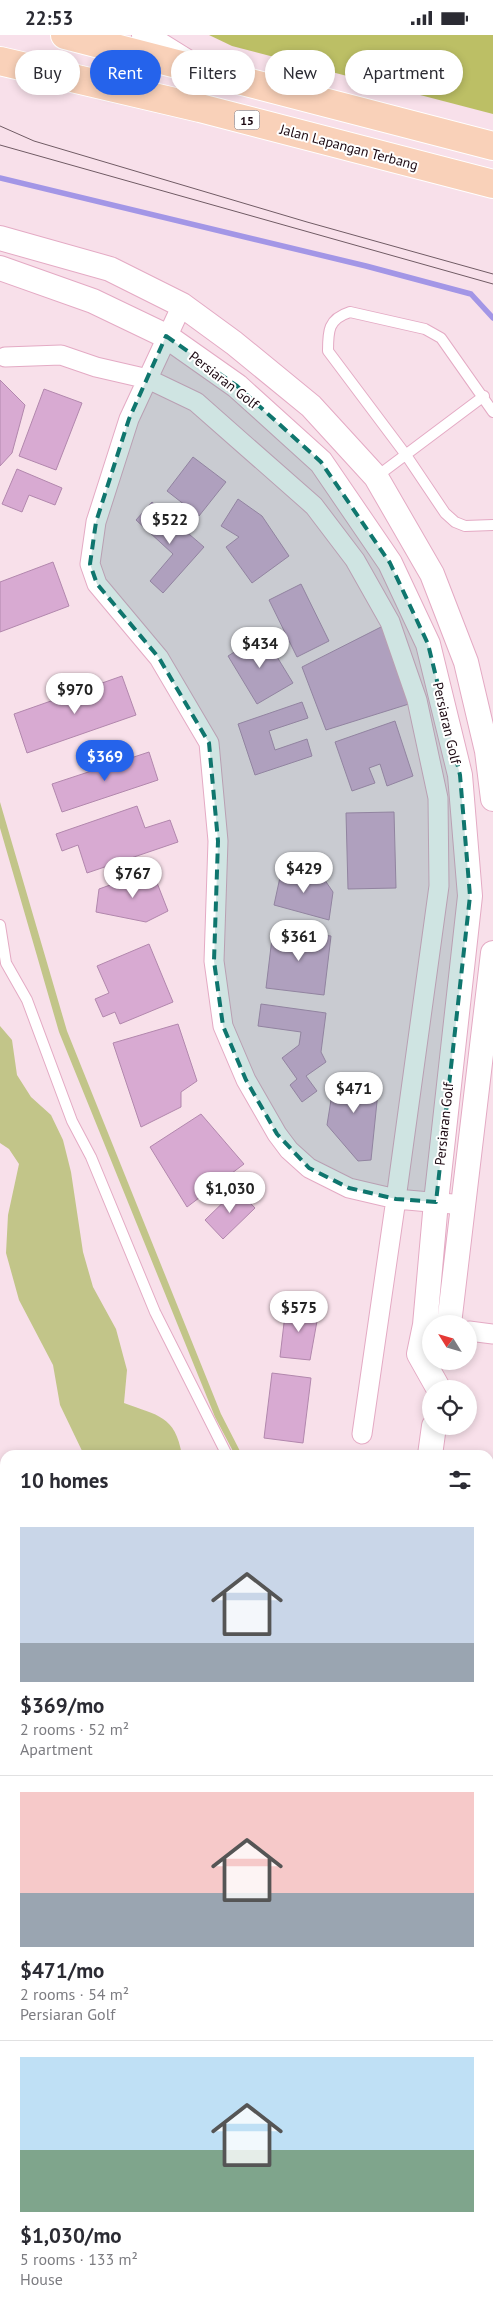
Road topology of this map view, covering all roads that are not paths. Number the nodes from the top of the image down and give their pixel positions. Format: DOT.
graph roads {
  1 [pos="65,35"];
  2 [pos="144,35"];
  3 [pos="171,52"];
  4 [pos="0,61"];
  5 [pos="171,61"];
  6 [pos="255,83"];
  7 [pos="493,146"];
  8 [pos="493,184"];
  9 [pos="0,238"];
  10 [pos="0,268"];
  11 [pos="182,305"];
  12 [pos="166,336"];
  13 [pos="5,357"];
  14 [pos="148,379"];
  15 [pos="484,396"];
  16 [pos="493,412"];
  17 [pos="406,455"];
  18 [pos="376,477"];
  19 [pos="493,525"];
  20 [pos="493,799"];
  21 [pos="0,925"];
  22 [pos="493,953"];
  23 [pos="396,1199"];
  24 [pos="436,1203"];
  25 [pos="464,1205"];
  26 [pos="429,1315"];
  27 [pos="450,1315"];
  28 [pos="478,1332"];
  29 [pos="493,1334"];
  30 [pos="422,1344"];
  31 [pos="422,1360"];
  32 [pos="362,1434"];
  33 [pos="433,1435"];
  34 [pos="225,1450"];
  35 [pos="431,1450"];
  1 -- 5 [label="main road"];
  2 -- 3 [label="street"];
  4 -- 8 [label="main road, Jalan Lapangan Terbang / 15"];
  6 -- 7 [label="main road"];
  9 -- 11 [label="street"];
  10 -- 12 [label="street, Persiaran Golf"];
  11 -- 12 [label="street"];
  11 -- 18 [label="street"];
  12 -- 14 [label="street"];
  12 -- 24 [label="street, Persiaran Golf"];
  13 -- 14 [label="street"];
  14 -- 23 [label="street"];
  14 -- 23 [label="street"];
  15 -- 16 [label="lane"];
  15 -- 17 [label="lane"];
  15 -- 17 [label="lane"];
  17 -- 18 [label="lane"];
  17 -- 19 [label="lane"];
  18 -- 20 [label="street"];
  21 -- 34 [label="lane"];
  22 -- 25 [label="street"];
  23 -- 24 [label="street"];
  23 -- 32 [label="street"];
  24 -- 25 [label="street"];
  24 -- 26 [label="street, Persiaran Golf"];
  25 -- 27 [label="street"];
  28 -- 29 [label="street"];
  30 -- 31 [label="street, Persiaran Golf"];
  33 -- 35 [label="street"];
}
